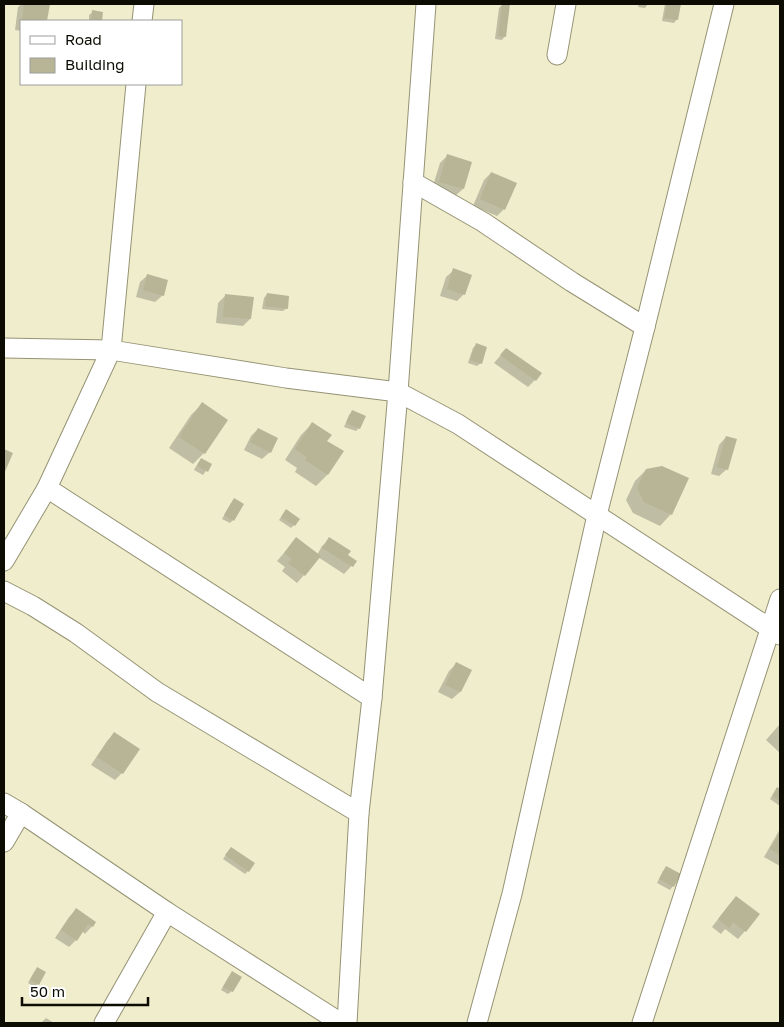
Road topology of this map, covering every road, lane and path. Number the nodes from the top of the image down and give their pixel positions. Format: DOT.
graph roads {
  1 [pos="144,4"];
  2 [pos="426,4"];
  3 [pos="566,4"];
  4 [pos="724,4"];
  5 [pos="142,20"];
  6 [pos="557,55"];
  7 [pos="136,85"];
  8 [pos="413,182"];
  9 [pos="646,327"];
  10 [pos="4,348"];
  11 [pos="111,350"];
  12 [pos="398,392"];
  13 [pos="47,488"];
  14 [pos="597,515"];
  15 [pos="4,561"];
  16 [pos="4,591"];
  17 [pos="780,598"];
  18 [pos="775,632"];
  19 [pos="372,698"];
  20 [pos="4,804"];
  21 [pos="21,813"];
  22 [pos="359,813"];
  23 [pos="4,842"];
  24 [pos="167,912"];
  25 [pos="104,1023"];
  26 [pos="341,1023"];
  27 [pos="347,1023"];
  28 [pos="476,1023"];
  29 [pos="642,1023"];
  1 -- 5 [label="street"];
  2 -- 8 [label="street"];
  3 -- 6 [label="street"];
  4 -- 9 [label="street"];
  7 -- 11 [label="street"];
  8 -- 9 [label="street"];
  8 -- 12 [label="street"];
  9 -- 14 [label="street"];
  10 -- 11 [label="street"];
  11 -- 12 [label="street"];
  11 -- 13 [label="street"];
  12 -- 14 [label="street"];
  12 -- 19 [label="street"];
  13 -- 15 [label="street"];
  13 -- 19 [label="street"];
  14 -- 18 [label="street"];
  14 -- 28 [label="street"];
  16 -- 22 [label="street"];
  17 -- 18 [label="street"];
  18 -- 29 [label="street"];
  19 -- 22 [label="street"];
  20 -- 21 [label="street"];
  21 -- 23 [label="street"];
  21 -- 24 [label="street"];
  22 -- 27 [label="street"];
  24 -- 25 [label="street"];
  24 -- 26 [label="street"];
}
